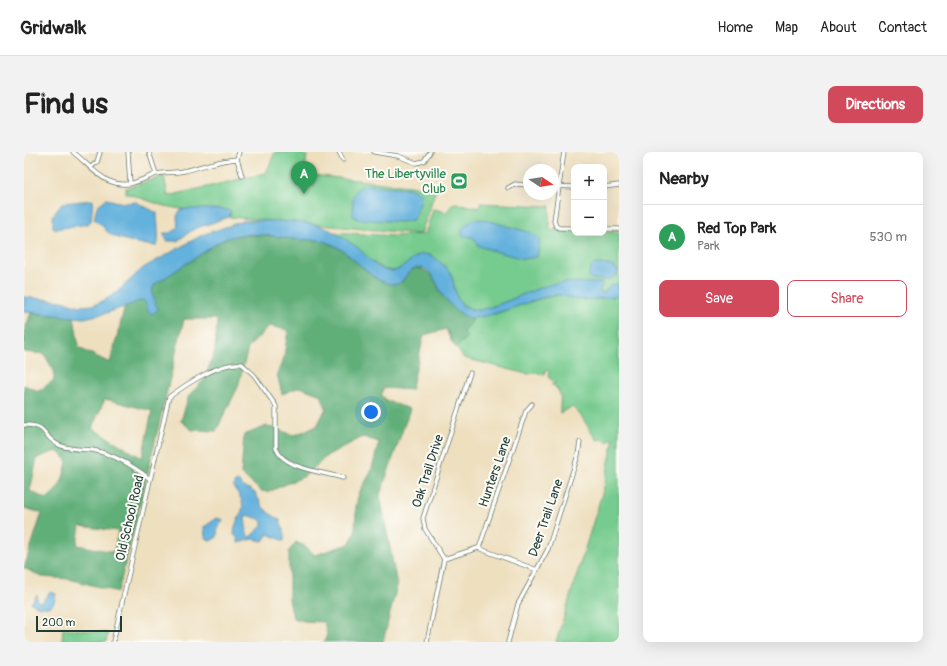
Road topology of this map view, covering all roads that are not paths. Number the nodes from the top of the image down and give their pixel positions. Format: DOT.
graph roads {
  1 [pos="73,152"];
  2 [pos="100,152"];
  3 [pos="128,152"];
  4 [pos="149,152"];
  5 [pos="238,152"];
  6 [pos="339,152"];
  7 [pos="374,152"];
  8 [pos="430,152"];
  9 [pos="564,152"];
  10 [pos="238,159"];
  11 [pos="343,160"];
  12 [pos="91,167"];
  13 [pos="156,174"];
  14 [pos="242,176"];
  15 [pos="130,184"];
  16 [pos="619,184"];
  17 [pos="523,185"];
  18 [pos="559,186"];
  19 [pos="607,186"];
  20 [pos="571,187"];
  21 [pos="508,188"];
  22 [pos="558,200"];
  23 [pos="571,228"];
  24 [pos="607,229"];
  25 [pos="619,229"];
  26 [pos="470,373"];
  27 [pos="532,404"];
  28 [pos="24,425"];
  29 [pos="580,442"];
  30 [pos="150,478"];
  31 [pos="343,478"];
  32 [pos="479,548"];
  33 [pos="444,559"];
  34 [pos="537,570"];
  35 [pos="113,642"];
  36 [pos="427,642"];
  37 [pos="508,642"];
  1 -- 12 [label="street"];
  2 -- 12 [label="street"];
  3 -- 15 [label="street"];
  4 -- 13 [label="street"];
  5 -- 10 [label="street"];
  6 -- 11 [label="street"];
  7 -- 8 [label="street"];
  9 -- 18 [label="street"];
  10 -- 13 [label="street"];
  10 -- 14 [label="street"];
  12 -- 15 [label="street"];
  13 -- 15 [label="street"];
  16 -- 19 [label="street"];
  17 -- 21 [label="street"];
  18 -- 20 [label="street"];
  22 -- 23 [label="street"];
  24 -- 25 [label="street"];
  26 -- 33 [label="street, Oak Trail Drive"];
  27 -- 32 [label="street, Hunters Lane"];
  28 -- 30 [label="street"];
  29 -- 34 [label="street, Deer Trail Lane"];
  30 -- 31 [label="street, Old School Road"];
  30 -- 35 [label="street, Old School Road"];
  32 -- 33 [label="street"];
  32 -- 34 [label="street"];
  33 -- 36 [label="street"];
  34 -- 37 [label="street, Deer Trail Lane"];
}
